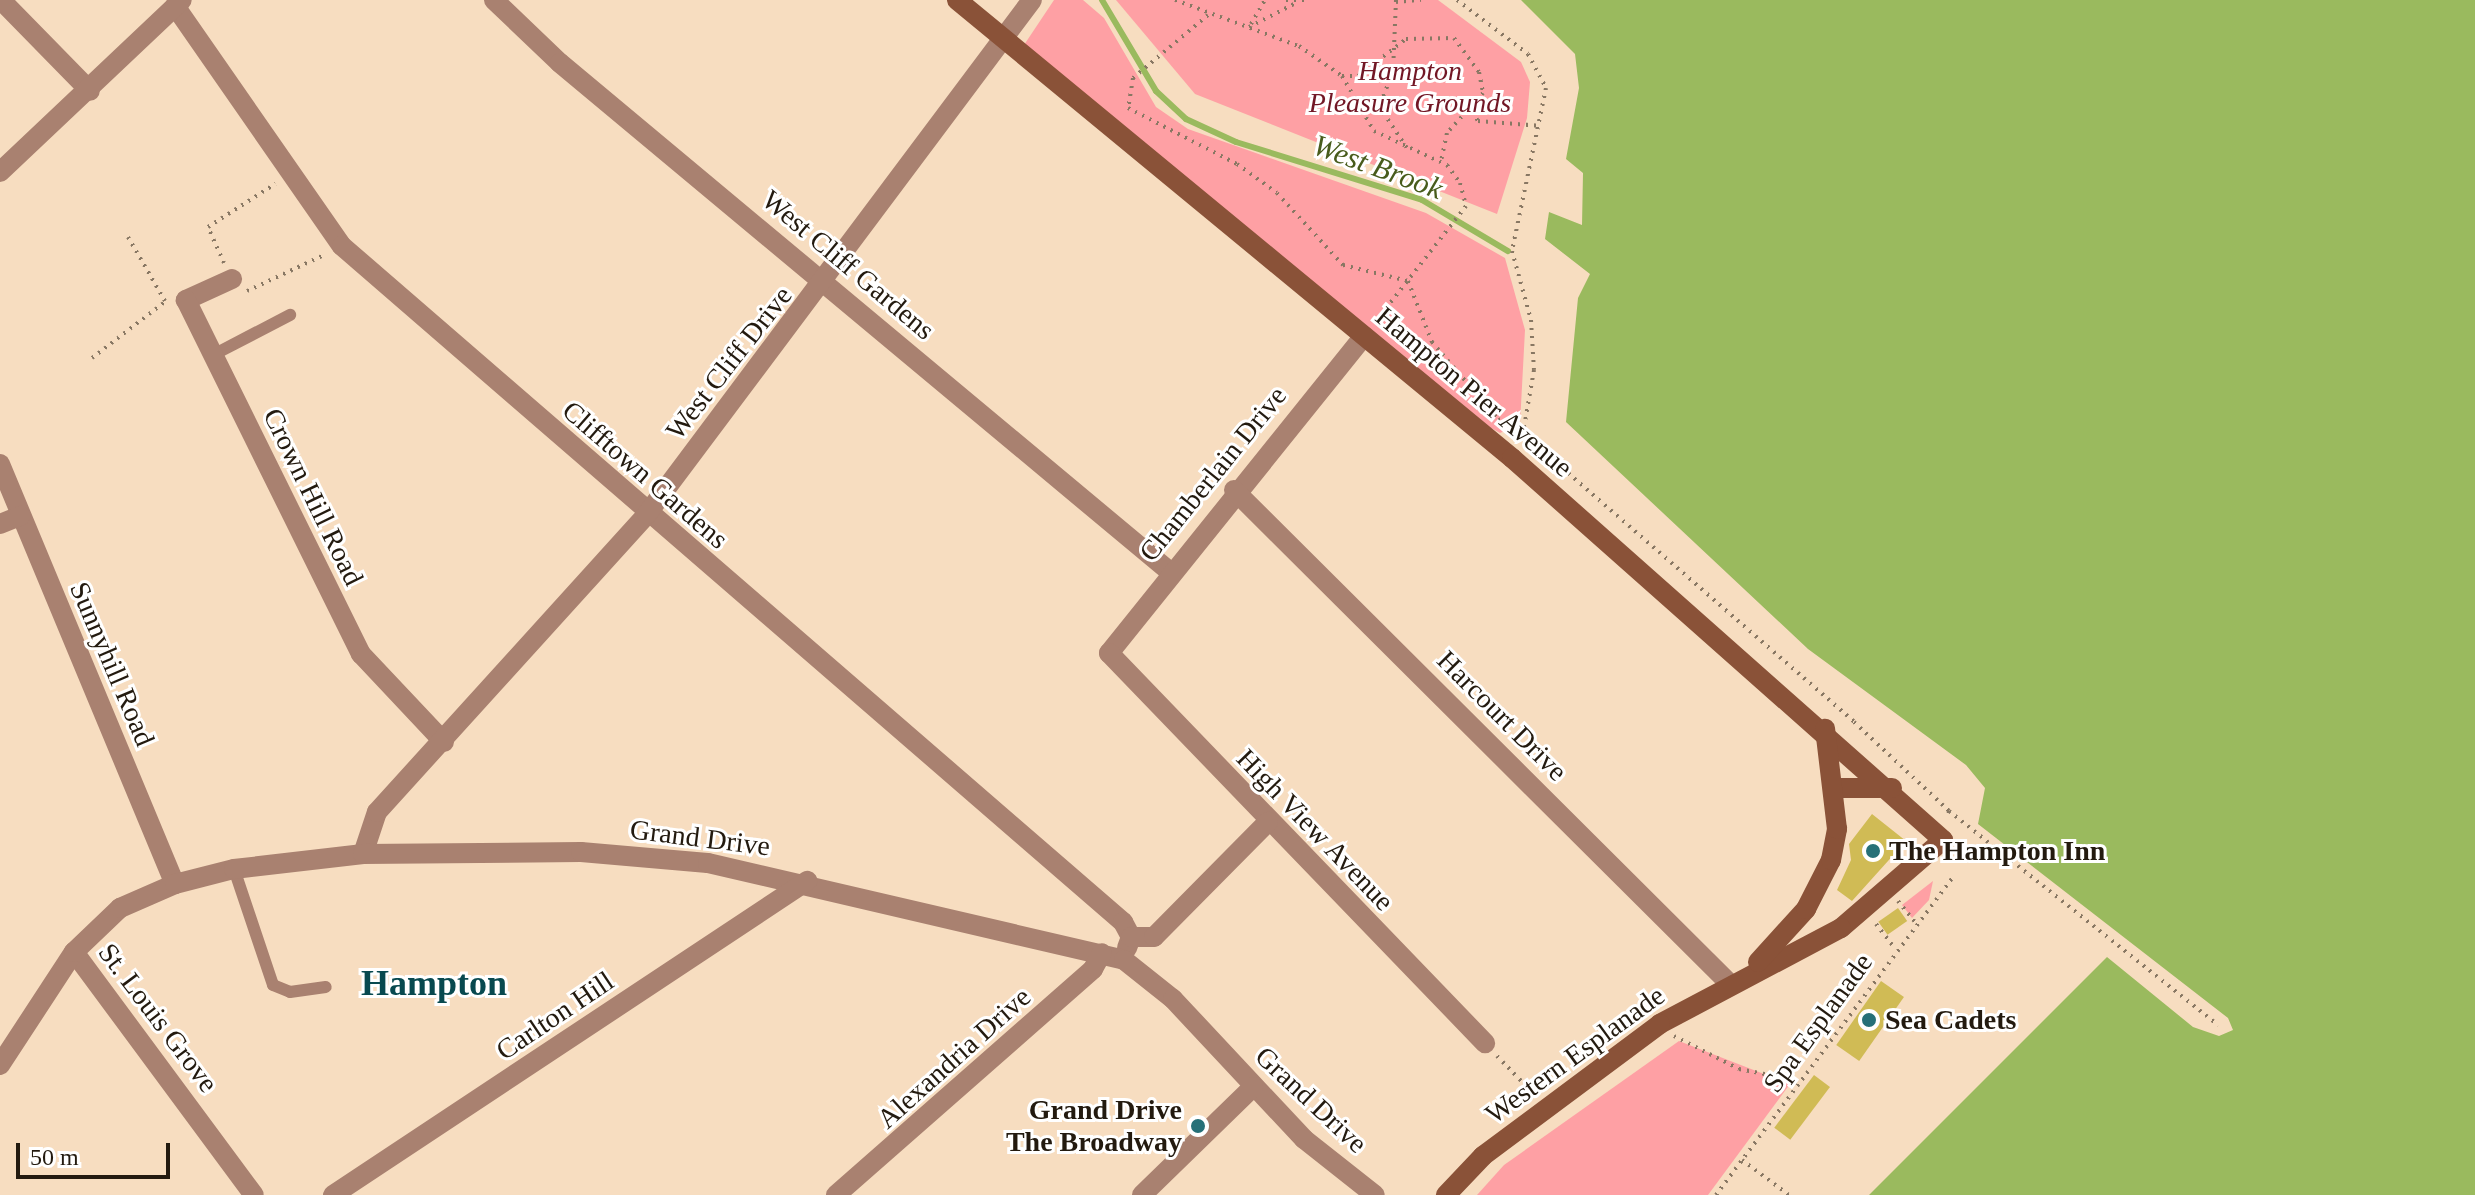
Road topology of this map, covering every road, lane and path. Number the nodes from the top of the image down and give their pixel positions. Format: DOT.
graph roads {
  1 [pos="1,0"];
  2 [pos="494,0"];
  3 [pos="957,0"];
  4 [pos="1032,0"];
  5 [pos="1175,0"];
  6 [pos="1265,0"];
  7 [pos="1286,0"];
  8 [pos="1305,0"];
  9 [pos="1421,0"];
  10 [pos="1457,0"];
  11 [pos="1396,1"];
  12 [pos="178,3"];
  13 [pos="1294,4"];
  14 [pos="1208,15"];
  15 [pos="1250,26"];
  16 [pos="1006,39"];
  17 [pos="1397,44"];
  18 [pos="1342,76"];
  19 [pos="90,91"];
  20 [pos="1472,112"];
  21 [pos="1542,126"];
  22 [pos="1409,150"];
  23 [pos="1441,161"];
  24 [pos="0,172"];
  25 [pos="292,174"];
  26 [pos="128,237"];
  27 [pos="342,246"];
  28 [pos="232,279"];
  29 [pos="1408,281"];
  30 [pos="827,282"];
  31 [pos="186,300"];
  32 [pos="165,301"];
  33 [pos="290,315"];
  34 [pos="1364,336"];
  35 [pos="213,355"];
  36 [pos="92,358"];
  37 [pos="1523,437"];
  38 [pos="0,464"];
  39 [pos="1234,490"];
  40 [pos="647,514"];
  41 [pos="20,516"];
  42 [pos="0,524"];
  43 [pos="1169,571"];
  44 [pos="1109,653"];
  45 [pos="1825,729"];
  46 [pos="444,742"];
  47 [pos="1835,788"];
  48 [pos="1892,788"];
  49 [pos="1949,811"];
  50 [pos="1268,822"];
  51 [pos="1943,840"];
  52 [pos="363,854"];
  53 [pos="234,869"];
  54 [pos="1954,876"];
  55 [pos="807,881"];
  56 [pos="175,884"];
  57 [pos="1890,890"];
  58 [pos="1810,900"];
  59 [pos="1864,910"];
  60 [pos="1916,923"];
  61 [pos="1841,928"];
  62 [pos="1131,937"];
  63 [pos="1896,949"];
  64 [pos="74,952"];
  65 [pos="1102,953"];
  66 [pos="1124,960"];
  67 [pos="1738,978"];
  68 [pos="326,987"];
  69 [pos="1660,1024"];
  70 [pos="2218,1025"];
  71 [pos="1485,1043"];
  72 [pos="0,1065"];
  73 [pos="1800,1081"];
  74 [pos="1253,1087"];
  75 [pos="1546,1107"];
  76 [pos="1742,1160"];
  77 [pos="254,1195"];
  78 [pos="333,1195"];
  79 [pos="836,1195"];
  80 [pos="1142,1195"];
  81 [pos="1375,1195"];
  82 [pos="1446,1195"];
  83 [pos="1716,1195"];
  84 [pos="1789,1195"];
  1 -- 19 [label="street"];
  2 -- 30 [label="street, West Cliff Gardens"];
  3 -- 16 [label="street, Hampton Pier Avenue"];
  4 -- 16 [label="street, West Cliff Drive"];
  5 -- 14 [label="path"];
  6 -- 15 [label="path"];
  7 -- 13 [label="path"];
  8 -- 13 [label="path"];
  9 -- 11 [label="path"];
  10 -- 21 [label="path"];
  11 -- 17 [label="path"];
  12 -- 19 [label="street"];
  12 -- 25 [label="street, Clifftown Gardens"];
  13 -- 15 [label="path"];
  14 -- 15 [label="path"];
  14 -- 29 [label="path"];
  15 -- 18 [label="path"];
  16 -- 30 [label="street, West Cliff Drive"];
  16 -- 34 [label="street, Hampton Pier Avenue"];
  17 -- 18 [label="path"];
  17 -- 20 [label="path"];
  17 -- 22 [label="path"];
  18 -- 22 [label="path"];
  19 -- 24 [label="street"];
  20 -- 21 [label="path"];
  20 -- 23 [label="path"];
  21 -- 37 [label="path"];
  22 -- 23 [label="path"];
  23 -- 29 [label="path"];
  25 -- 27 [label="street, Clifftown Gardens"];
  25 -- 28 [label="path"];
  26 -- 32 [label="path"];
  27 -- 28 [label="path"];
  27 -- 40 [label="street, Clifftown Gardens"];
  28 -- 31 [label="street"];
  29 -- 34 [label="path"];
  29 -- 37 [label="path"];
  30 -- 40 [label="street, West Cliff Drive"];
  30 -- 43 [label="street, West Cliff Gardens"];
  31 -- 32 [label="path"];
  31 -- 35 [label="street, Crown Hill Road"];
  32 -- 36 [label="path"];
  33 -- 35 [label="lane"];
  34 -- 39 [label="street, Chamberlain Drive"];
  34 -- 45 [label="street, Hampton Pier Avenue"];
  35 -- 46 [label="street, Crown Hill Road"];
  37 -- 49 [label="path"];
  38 -- 41 [label="street, Sunnyhill Road"];
  39 -- 43 [label="street, Chamberlain Drive"];
  39 -- 67 [label="street, Harcourt Drive"];
  40 -- 46 [label="street, West Cliff Drive"];
  40 -- 62 [label="street, Clifftown Gardens"];
  41 -- 42 [label="street"];
  41 -- 56 [label="street, Sunnyhill Road"];
  43 -- 44 [label="street, Chamberlain Drive"];
  44 -- 50 [label="street, High View Avenue"];
  45 -- 47 [label="street, Western Esplanade"];
  45 -- 48 [label="street, Hampton Pier Avenue"];
  46 -- 52 [label="street, West Cliff Drive"];
  47 -- 48 [label="street"];
  47 -- 58 [label="street, Western Esplanade"];
  48 -- 51 [label="street, Hampton Pier Avenue"];
  49 -- 51 [label="path"];
  49 -- 70 [label="path"];
  50 -- 62 [label="street"];
  50 -- 71 [label="street, High View Avenue"];
  51 -- 57 [label="street, Western Esplanade"];
  52 -- 53 [label="street, Grand Drive"];
  52 -- 55 [label="street, Grand Drive"];
  53 -- 56 [label="street, Grand Drive"];
  53 -- 68 [label="lane"];
  54 -- 60 [label="path, Spa Esplanade"];
  55 -- 65 [label="street, Grand Drive"];
  55 -- 78 [label="street, Carlton Hill"];
  56 -- 64 [label="street, Grand Drive"];
  57 -- 59 [label="street, Western Esplanade"];
  57 -- 60 [label="path"];
  58 -- 61 [label="street"];
  58 -- 67 [label="street, Western Esplanade"];
  59 -- 61 [label="street, Western Esplanade"];
  59 -- 63 [label="path"];
  60 -- 63 [label="path, Spa Esplanade"];
  61 -- 67 [label="street, Western Esplanade"];
  62 -- 66 [label="street"];
  63 -- 73 [label="path, Spa Esplanade"];
  64 -- 72 [label="street, Grand Drive"];
  64 -- 77 [label="street, St. Louis Grove"];
  65 -- 66 [label="street, Grand Drive"];
  65 -- 79 [label="street, Alexandria Drive"];
  66 -- 74 [label="street, Grand Drive"];
  67 -- 69 [label="street, Western Esplanade"];
  69 -- 73 [label="path"];
  69 -- 75 [label="street, Western Esplanade"];
  71 -- 75 [label="path"];
  73 -- 76 [label="path, Spa Esplanade"];
  74 -- 80 [label="street"];
  74 -- 81 [label="street, Grand Drive"];
  75 -- 82 [label="street, Western Esplanade"];
  76 -- 83 [label="path, Spa Esplanade"];
  76 -- 84 [label="path"];
}
